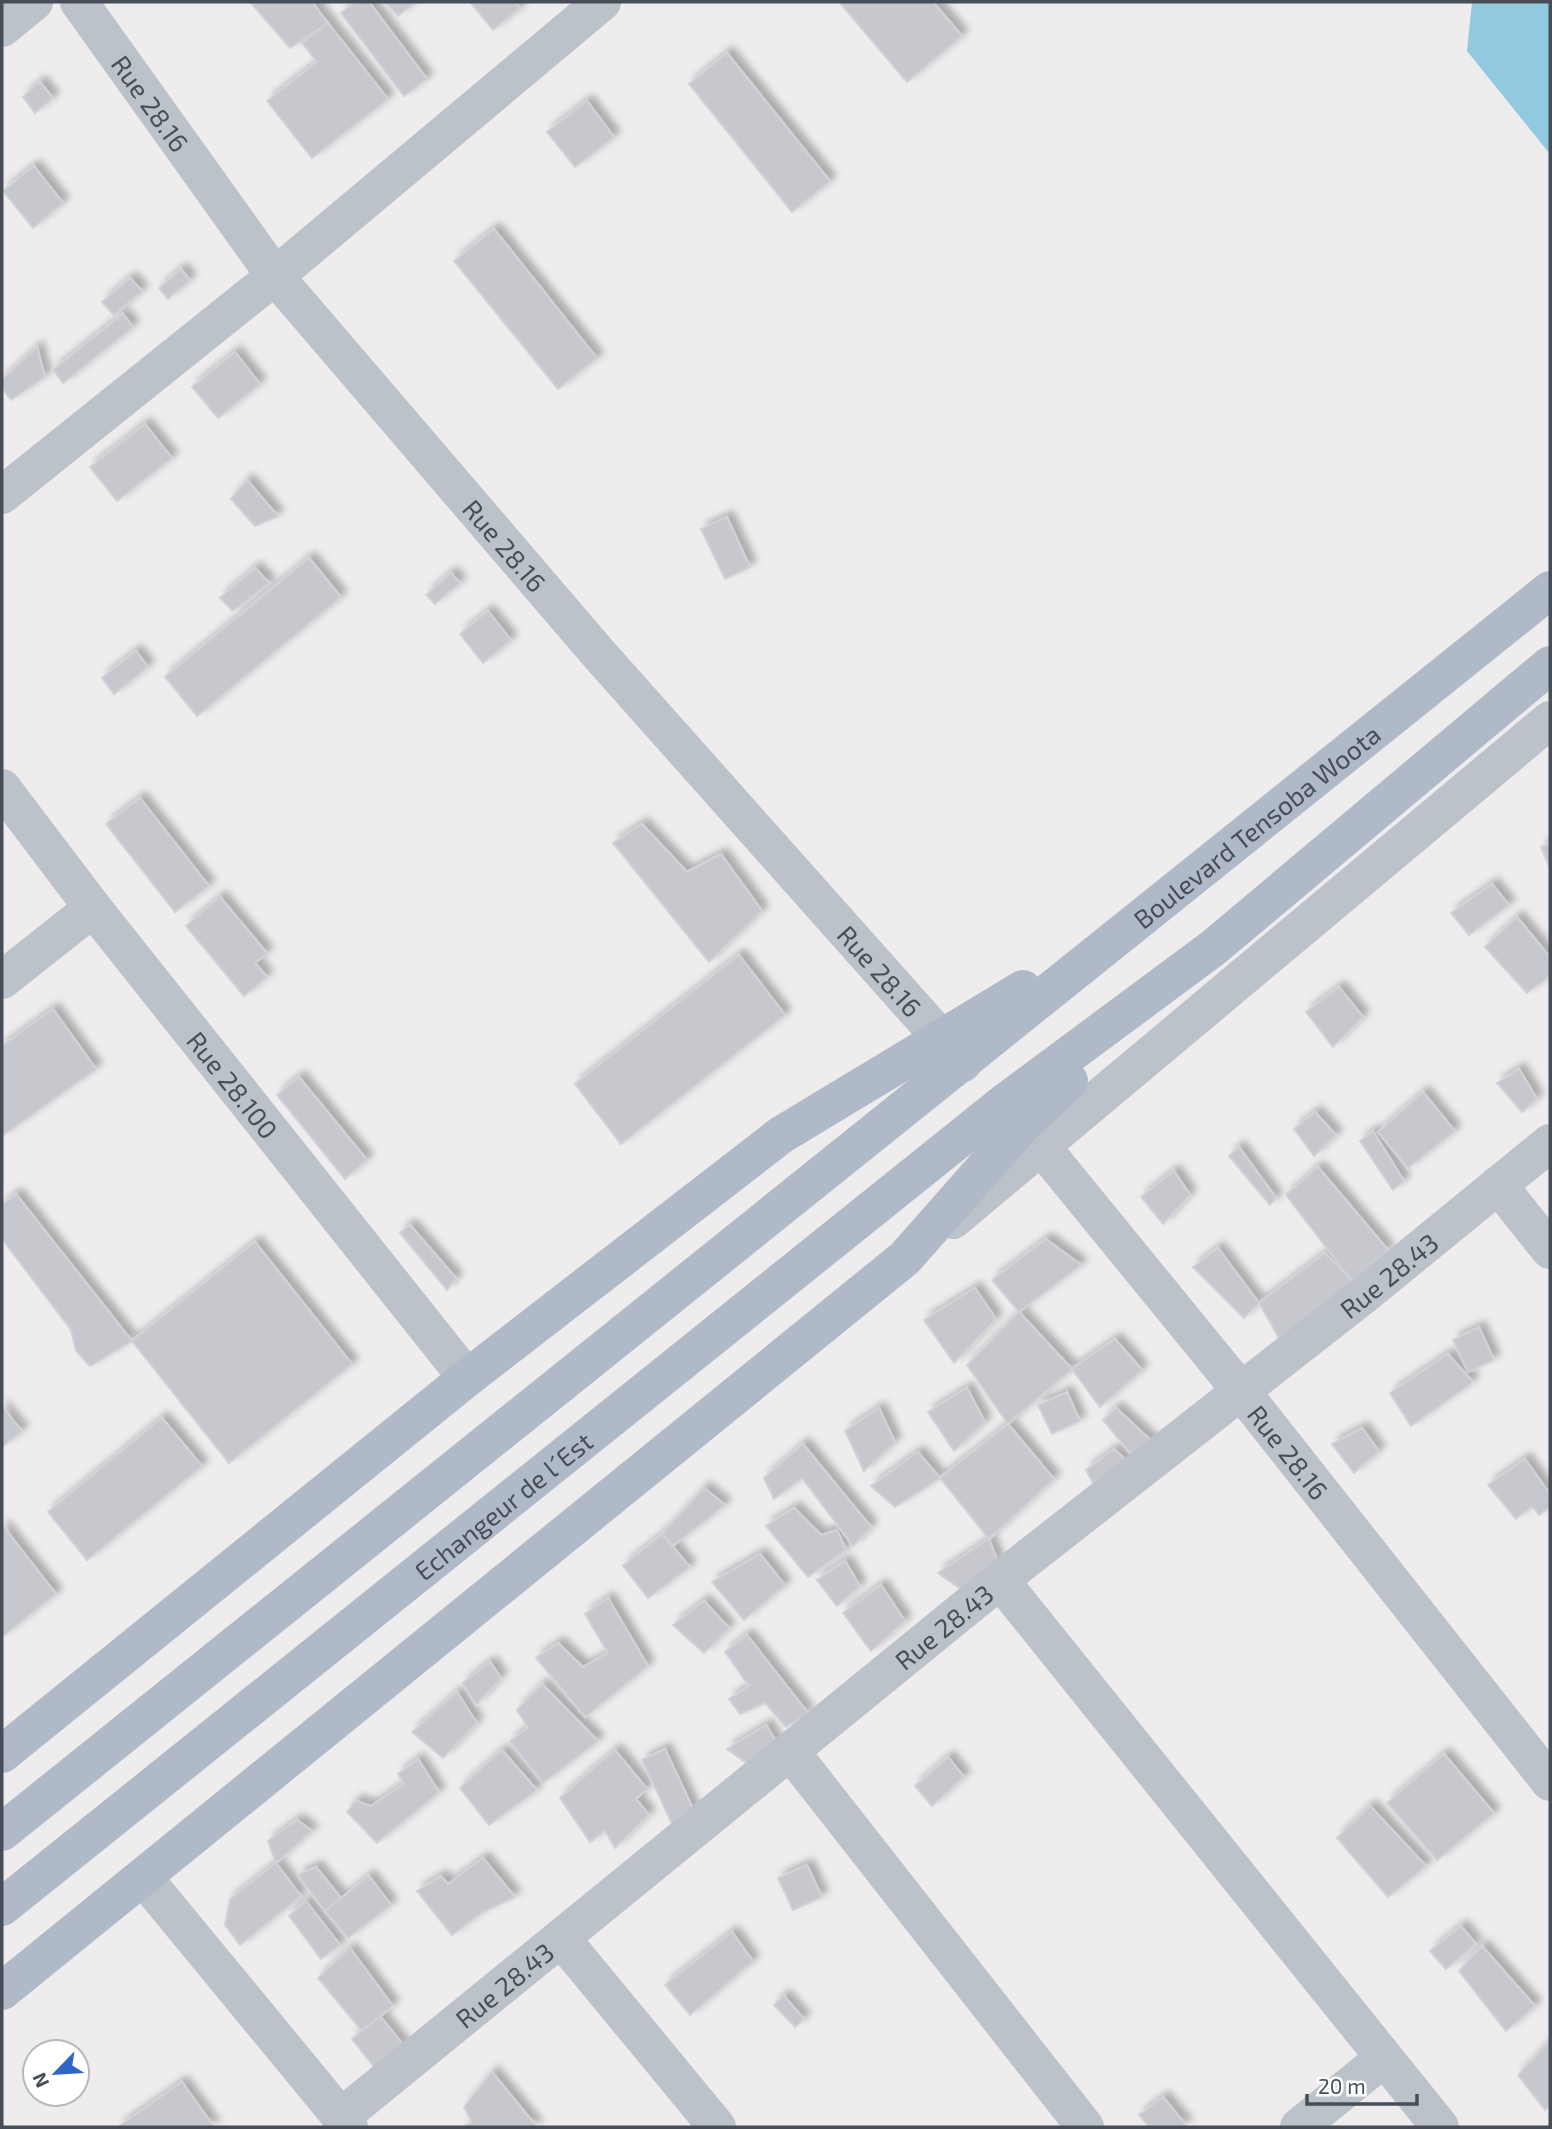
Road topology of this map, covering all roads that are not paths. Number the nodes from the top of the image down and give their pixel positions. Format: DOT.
graph roads {
  1 [pos="34,2"];
  2 [pos="79,2"];
  3 [pos="602,2"];
  4 [pos="2,28"];
  5 [pos="275,276"];
  6 [pos="2,495"];
  7 [pos="1550,590"];
  8 [pos="1550,665"];
  9 [pos="1550,720"];
  10 [pos="2,788"];
  11 [pos="93,908"];
  12 [pos="2,980"];
  13 [pos="952,1051"];
  14 [pos="1023,1125"];
  15 [pos="1550,1143"];
  16 [pos="1498,1185"];
  17 [pos="1550,1250"];
  18 [pos="467,1378"];
  19 [pos="1241,1391"];
  20 [pos="1000,1580"];
  21 [pos="790,1751"];
  22 [pos="2,1754"];
  23 [pos="1550,1782"];
  24 [pos="2,1832"];
  25 [pos="143,1877"];
  26 [pos="2,1907"];
  27 [pos="561,1938"];
  28 [pos="2,1991"];
  29 [pos="1384,2058"];
  30 [pos="345,2122"];
  31 [pos="717,2127"];
  32 [pos="1085,2127"];
  33 [pos="1299,2127"];
  34 [pos="1440,2127"];
  1 -- 4 [label="street"];
  2 -- 5 [label="street, Rue 28.16"];
  3 -- 5 [label="street"];
  5 -- 6 [label="street"];
  5 -- 13 [label="street, Rue 28.16"];
  7 -- 13 [label="main road, Boulevard Tensoba Woota"];
  8 -- 14 [label="main road"];
  9 -- 14 [label="street"];
  10 -- 11 [label="street, Rue 28.100"];
  11 -- 12 [label="street"];
  11 -- 18 [label="street, Rue 28.100"];
  13 -- 18 [label="main road"];
  13 -- 24 [label="main road"];
  14 -- 19 [label="street, Rue 28.16"];
  14 -- 25 [label="main road"];
  14 -- 26 [label="main road, Echangeur de l´Est"];
  15 -- 16 [label="street, Rue 28.43"];
  16 -- 17 [label="street"];
  16 -- 19 [label="street, Rue 28.43"];
  18 -- 22 [label="main road"];
  19 -- 20 [label="street, Rue 28.43"];
  19 -- 23 [label="street, Rue 28.16"];
  20 -- 21 [label="street, Rue 28.43"];
  20 -- 29 [label="street"];
  21 -- 27 [label="street, Rue 28.43"];
  21 -- 32 [label="street"];
  25 -- 28 [label="main road"];
  25 -- 30 [label="street"];
  27 -- 30 [label="street, Rue 28.43"];
  27 -- 31 [label="street"];
  29 -- 33 [label="street"];
  29 -- 34 [label="street"];
}
